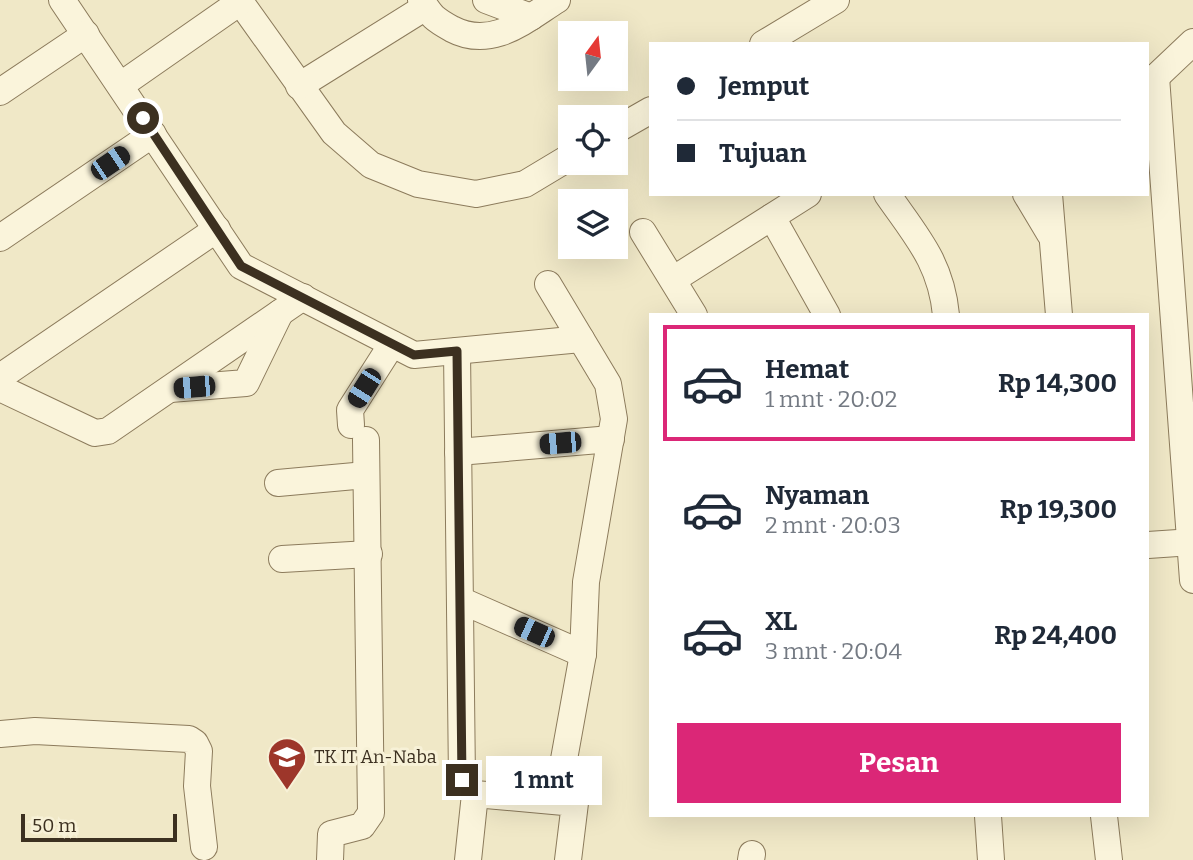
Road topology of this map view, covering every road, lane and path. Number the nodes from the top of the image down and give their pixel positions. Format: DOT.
graph roads {
  1 [pos="62,0"];
  2 [pos="486,0"];
  3 [pos="557,0"];
  4 [pos="836,0"];
  5 [pos="239,1"];
  6 [pos="424,3"];
  7 [pos="531,17"];
  8 [pos="86,34"];
  9 [pos="777,40"];
  10 [pos="1193,42"];
  11 [pos="1152,78"];
  12 [pos="121,85"];
  13 [pos="299,86"];
  14 [pos="0,92"];
  15 [pos="649,111"];
  16 [pos="628,123"];
  17 [pos="153,134"];
  18 [pos="558,164"];
  19 [pos="805,196"];
  20 [pos="888,196"];
  21 [pos="1027,196"];
  22 [pos="1049,196"];
  23 [pos="772,217"];
  24 [pos="217,229"];
  25 [pos="643,232"];
  26 [pos="0,238"];
  27 [pos="1053,238"];
  28 [pos="674,279"];
  29 [pos="548,284"];
  30 [pos="292,304"];
  31 [pos="693,313"];
  32 [pos="826,313"];
  33 [pos="946,313"];
  34 [pos="1059,313"];
  35 [pos="581,340"];
  36 [pos="392,344"];
  37 [pos="457,351"];
  38 [pos="0,377"];
  39 [pos="0,388"];
  40 [pos="168,390"];
  41 [pos="611,439"];
  42 [pos="458,452"];
  43 [pos="366,475"];
  44 [pos="278,483"];
  45 [pos="1191,542"];
  46 [pos="1149,545"];
  47 [pos="369,554"];
  48 [pos="282,559"];
  49 [pos="1193,580"];
  50 [pos="460,600"];
  51 [pos="583,654"];
  52 [pos="0,734"];
  53 [pos="462,780"];
  54 [pos="559,787"];
  55 [pos="988,817"];
  56 [pos="1104,817"];
  57 [pos="204,847"];
  58 [pos="330,860"];
  59 [pos="468,860"];
  60 [pos="568,860"];
  61 [pos="991,860"];
  62 [pos="1109,860"];
  1 -- 8 [label="street"];
  2 -- 7 [label="street"];
  3 -- 7 [label="street"];
  4 -- 9 [label="street"];
  5 -- 12 [label="street"];
  5 -- 13 [label="street"];
  6 -- 7 [label="street"];
  6 -- 13 [label="street"];
  8 -- 12 [label="street"];
  8 -- 14 [label="street"];
  10 -- 11 [label="street"];
  11 -- 45 [label="street"];
  12 -- 17 [label="street"];
  13 -- 18 [label="street"];
  15 -- 16 [label="street"];
  17 -- 24 [label="street"];
  17 -- 26 [label="street"];
  19 -- 23 [label="street"];
  20 -- 33 [label="street"];
  21 -- 27 [label="street"];
  22 -- 27 [label="street"];
  23 -- 28 [label="street"];
  23 -- 32 [label="street"];
  24 -- 30 [label="street"];
  24 -- 38 [label="street"];
  25 -- 28 [label="street"];
  27 -- 34 [label="street"];
  28 -- 31 [label="street"];
  29 -- 35 [label="street"];
  30 -- 36 [label="street"];
  30 -- 40 [label="street"];
  30 -- 40 [label="street"];
  35 -- 37 [label="street"];
  35 -- 41 [label="street"];
  36 -- 37 [label="street"];
  36 -- 43 [label="street"];
  37 -- 42 [label="street"];
  39 -- 40 [label="street"];
  41 -- 42 [label="street"];
  41 -- 51 [label="street"];
  42 -- 50 [label="street"];
  43 -- 44 [label="street"];
  43 -- 47 [label="street"];
  45 -- 46 [label="street"];
  45 -- 49 [label="street"];
  47 -- 48 [label="street"];
  47 -- 58 [label="street"];
  50 -- 51 [label="street"];
  50 -- 53 [label="street"];
  51 -- 54 [label="street"];
  52 -- 57 [label="street"];
  55 -- 61 [label="street"];
  56 -- 62 [label="street"];
  59 -- 60 [label="street"];
}
